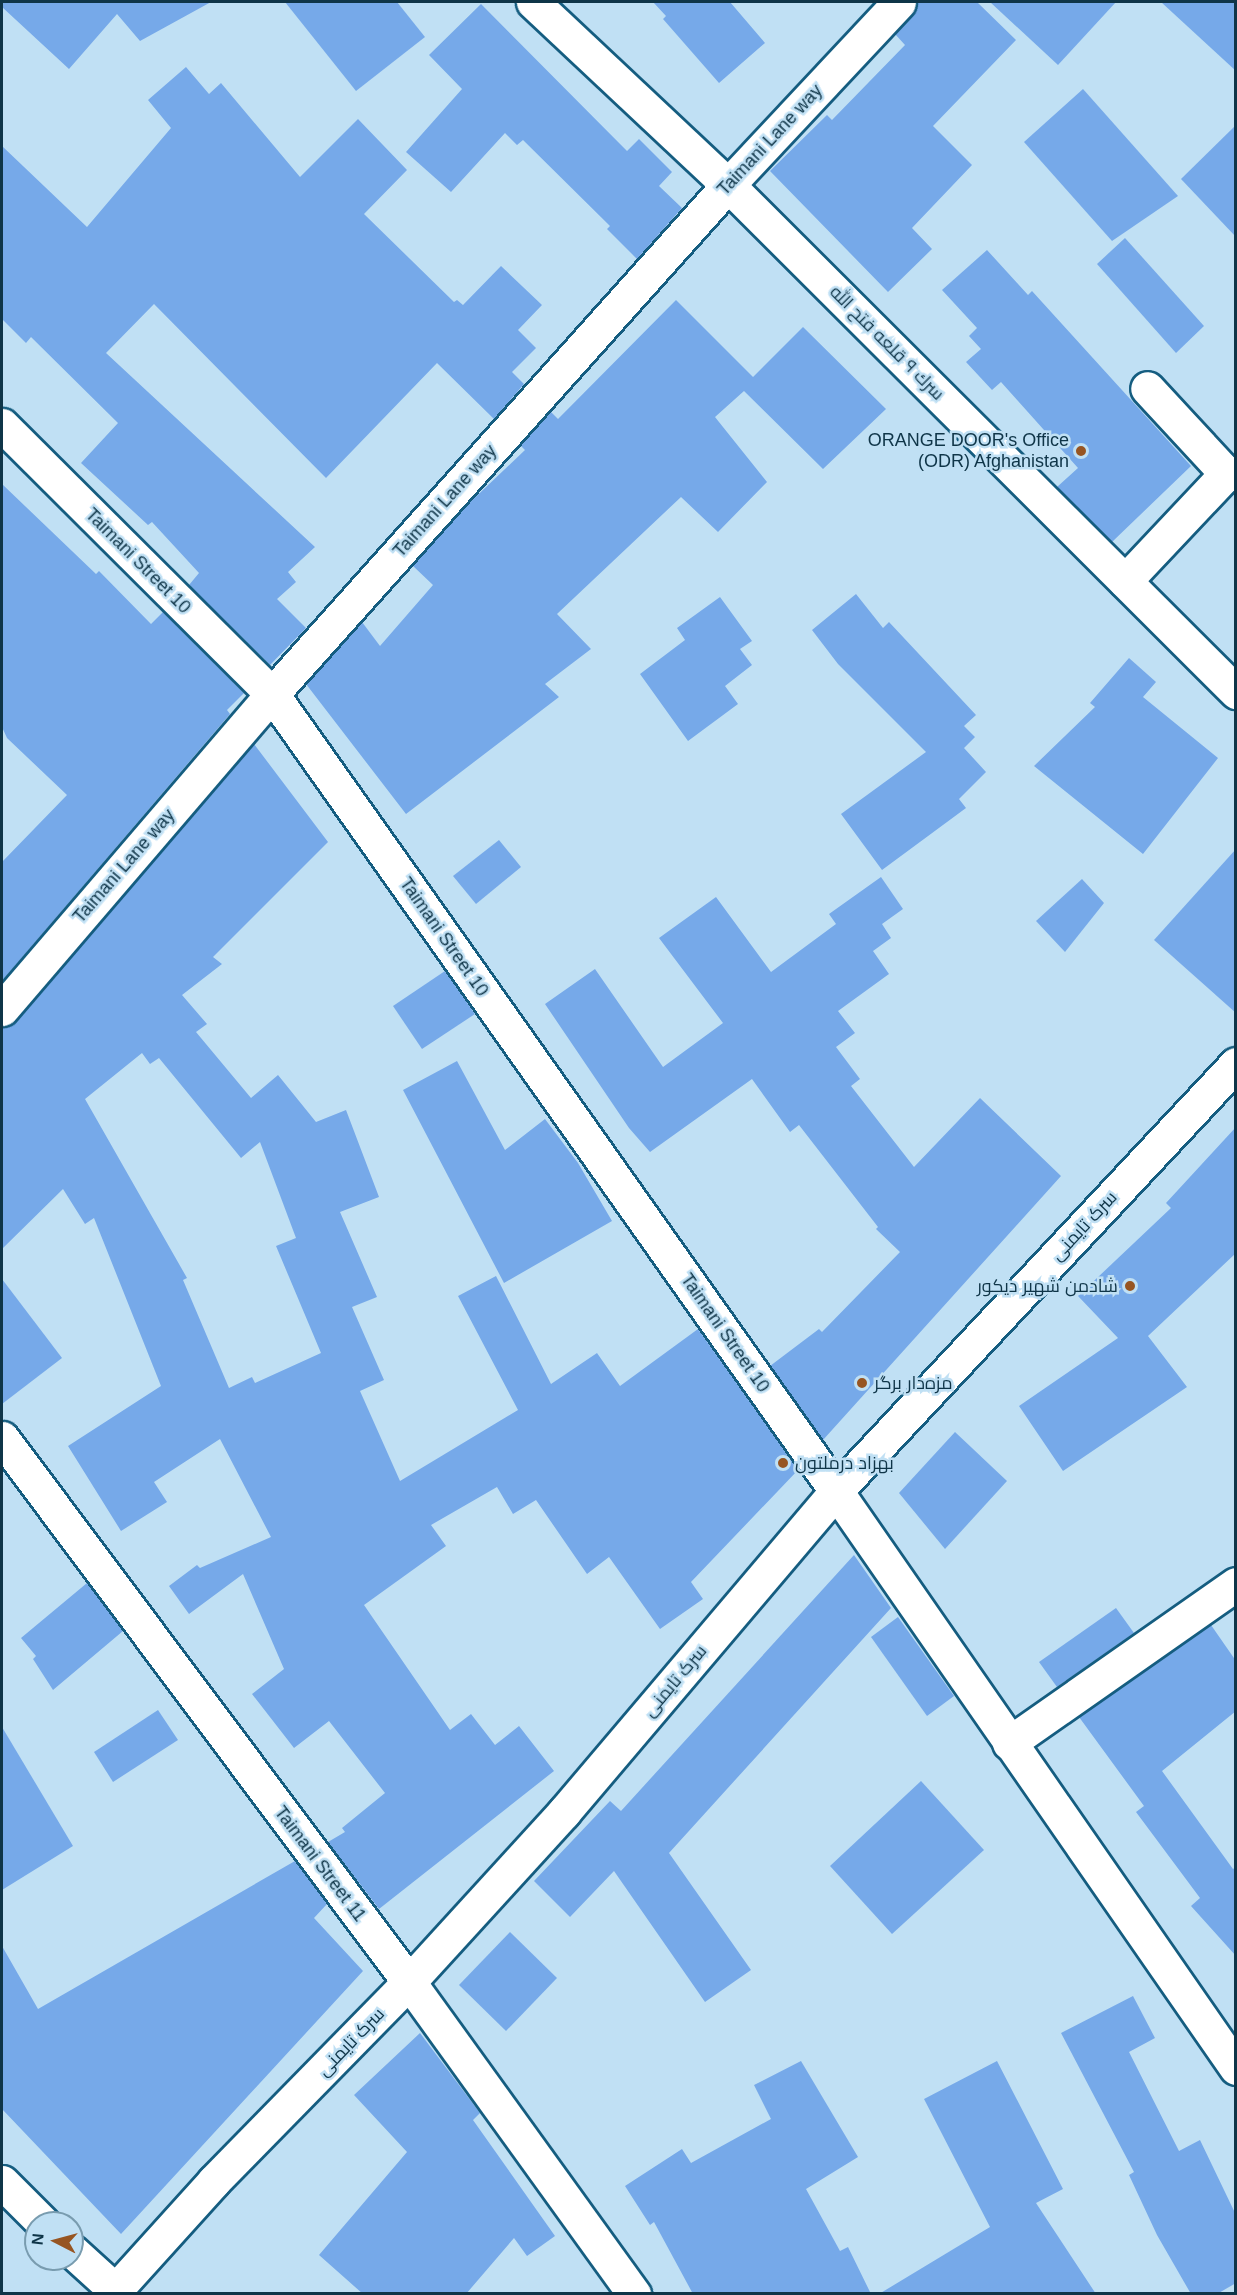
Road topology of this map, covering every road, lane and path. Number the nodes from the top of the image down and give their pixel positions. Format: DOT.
graph roads {
  1 [pos="532,2"];
  2 [pos="899,2"];
  3 [pos="728,185"];
  4 [pos="1147,388"];
  5 [pos="2,425"];
  6 [pos="1125,581"];
  7 [pos="1236,692"];
  8 [pos="272,694"];
  9 [pos="2,1009"];
  10 [pos="1236,1064"];
  11 [pos="2,1438"];
  12 [pos="836,1491"];
  13 [pos="1236,1584"];
  14 [pos="1009,1743"];
  15 [pos="409,1982"];
  16 [pos="1236,2068"];
  17 [pos="2,2182"];
  18 [pos="31,2211"];
  19 [pos="84,2264"];
  20 [pos="113,2292"];
  21 [pos="634,2294"];
  1 -- 3 [label="street, سرك ٩ قلعه فتح الله"];
  2 -- 3 [label="street, Taimani Lane way"];
  3 -- 6 [label="street, سرك ٩ قلعه فتح الله"];
  3 -- 8 [label="street, Taimani Lane way"];
  4 -- 6 [label="street"];
  5 -- 8 [label="street, Taimani Street 10"];
  6 -- 7 [label="street, سرك ٩ قلعه فتح الله"];
  8 -- 9 [label="street, Taimani Lane way"];
  8 -- 12 [label="street, Taimani Street 10"];
  10 -- 12 [label="street, سرک تایمنی"];
  11 -- 15 [label="street, Taimani Street 11"];
  12 -- 14 [label="street, Taimani Street 10"];
  12 -- 15 [label="street, سرک تایمنی"];
  13 -- 14 [label="street"];
  14 -- 16 [label="street, Taimani Street 10"];
  15 -- 20 [label="street, سرک تایمنی"];
  15 -- 21 [label="street, Taimani Street 11"];
  17 -- 18 [label="street"];
  19 -- 20 [label="street"];
}
